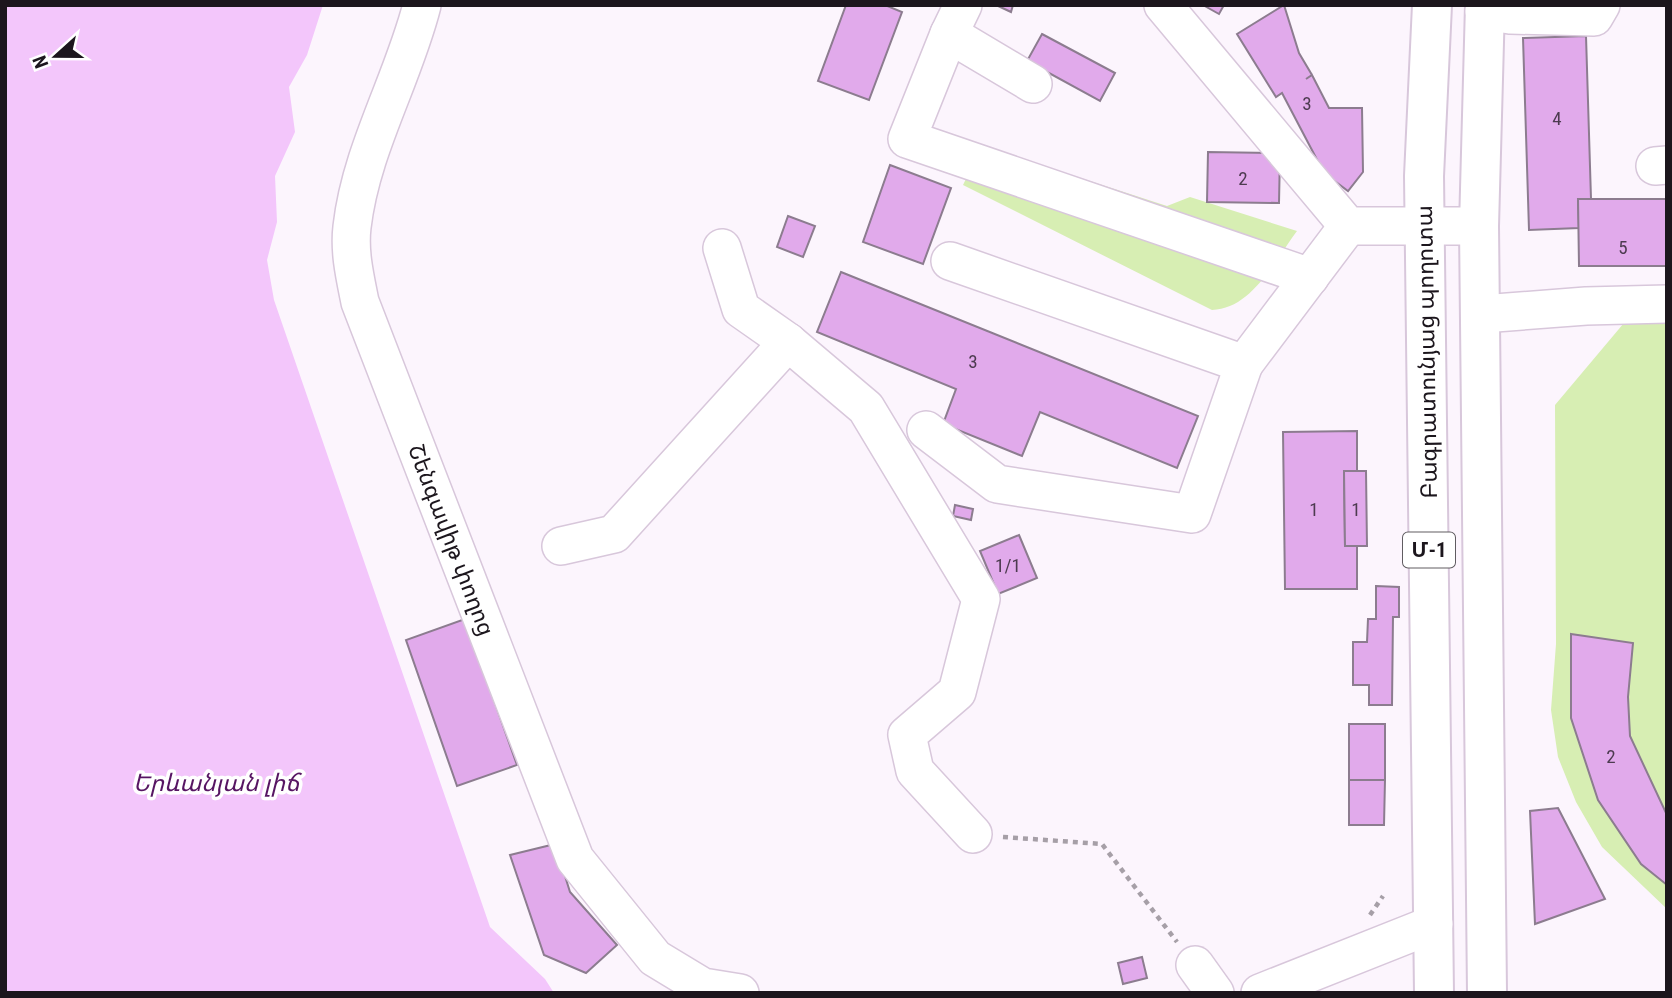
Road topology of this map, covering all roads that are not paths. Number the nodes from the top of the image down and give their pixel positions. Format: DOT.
graph roads {
  1 [pos="422,5"];
  2 [pos="1163,5"];
  3 [pos="1432,5"];
  4 [pos="1601,5"];
  5 [pos="1484,8"];
  6 [pos="956,20"];
  7 [pos="1032,83"];
  8 [pos="1348,226"];
  9 [pos="1479,226"];
  10 [pos="1425,227"];
  11 [pos="722,248"];
  12 [pos="950,261"];
  13 [pos="1310,277"];
  14 [pos="1667,304"];
  15 [pos="1482,314"];
  16 [pos="788,342"];
  17 [pos="1244,364"];
  18 [pos="926,430"];
  19 [pos="561,546"];
  20 [pos="973,834"];
  21 [pos="1434,924"];
  22 [pos="740,993"];
  23 [pos="1260,993"];
  24 [pos="1434,993"];
  25 [pos="1487,993"];
  1 -- 22 [label="street, Շենգավիթ փողոց"];
  2 -- 8 [label="street"];
  3 -- 10 [label="main road, Բագրատունյաց պողոտա / Մ-1"];
  4 -- 5 [label="street"];
  5 -- 9 [label="main road, Մ-1"];
  6 -- 7 [label="street"];
  6 -- 13 [label="street"];
  8 -- 10 [label="street"];
  8 -- 13 [label="street"];
  9 -- 10 [label="street"];
  9 -- 15 [label="main road, Մ-1"];
  10 -- 21 [label="main road, Բագրատունյաց պողոտա / Մ-1"];
  11 -- 16 [label="street"];
  12 -- 17 [label="street"];
  13 -- 17 [label="street"];
  14 -- 15 [label="street"];
  15 -- 25 [label="main road, Մ-1"];
  16 -- 19 [label="street"];
  16 -- 20 [label="street"];
  17 -- 18 [label="street"];
  21 -- 23 [label="street"];
  21 -- 24 [label="main road, Բագրատունյաց պողոտա / Մ-1"];
}
